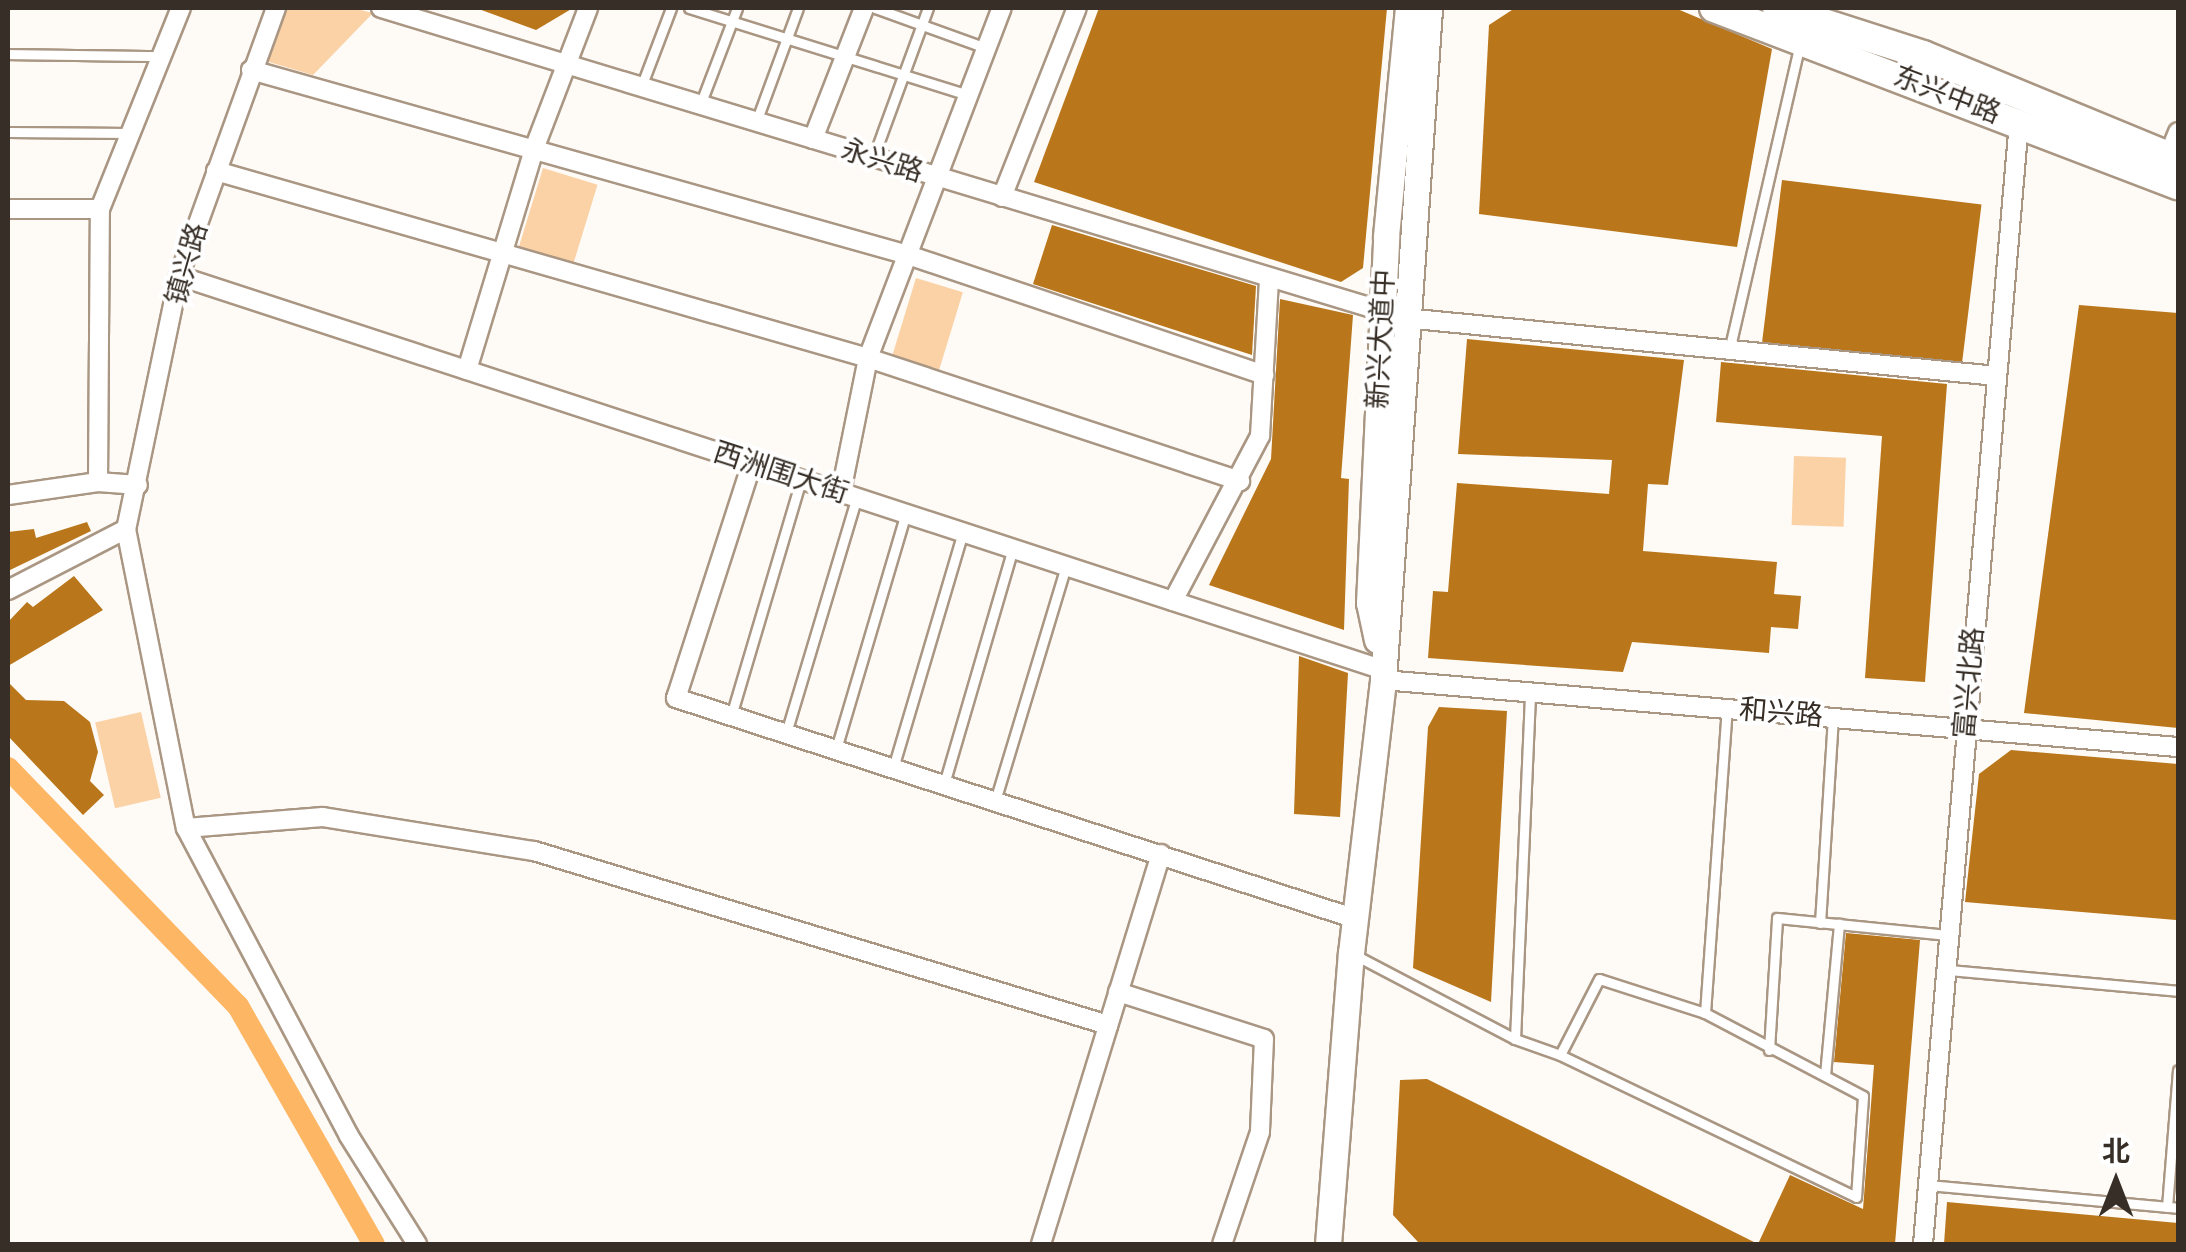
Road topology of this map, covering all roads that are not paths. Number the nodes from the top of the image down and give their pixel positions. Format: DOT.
graph roads {
  1 [pos="181,8"];
  2 [pos="276,8"];
  3 [pos="381,8"];
  4 [pos="588,8"];
  5 [pos="671,8"];
  6 [pos="690,8"];
  7 [pos="737,8"];
  8 [pos="798,8"];
  9 [pos="864,8"];
  10 [pos="875,8"];
  11 [pos="928,8"];
  12 [pos="999,8"];
  13 [pos="1077,8"];
  14 [pos="1408,8"];
  15 [pos="1429,8"];
  16 [pos="1714,8"];
  17 [pos="1776,8"];
  18 [pos="732,21"];
  19 [pos="1807,22"];
  20 [pos="921,24"];
  21 [pos="787,38"];
  22 [pos="986,48"];
  23 [pos="8,54"];
  24 [pos="161,56"];
  25 [pos="845,56"];
  26 [pos="564,64"];
  27 [pos="251,70"];
  28 [pos="904,74"];
  29 [pos="641,87"];
  30 [pos="968,94"];
  31 [pos="700,105"];
  32 [pos="756,122"];
  33 [pos="2019,122"];
  34 [pos="8,132"];
  35 [pos="130,133"];
  36 [pos="813,140"];
  37 [pos="534,148"];
  38 [pos="2175,150"];
  39 [pos="873,158"];
  40 [pos="216,172"];
  41 [pos="937,178"];
  42 [pos="2178,185"];
  43 [pos="1002,198"];
  44 [pos="8,209"];
  45 [pos="100,209"];
  46 [pos="504,253"];
  47 [pos="908,255"];
  48 [pos="179,276"];
  49 [pos="1269,279"];
  50 [pos="1394,315"];
  51 [pos="1730,351"];
  52 [pos="868,358"];
  53 [pos="468,370"];
  54 [pos="1264,374"];
  55 [pos="1996,376"];
  56 [pos="752,463"];
  57 [pos="801,479"];
  58 [pos="1240,481"];
  59 [pos="98,482"];
  60 [pos="138,486"];
  61 [pos="849,495"];
  62 [pos="8,496"];
  63 [pos="906,513"];
  64 [pos="126,529"];
  65 [pos="963,532"];
  66 [pos="1013,548"];
  67 [pos="1066,566"];
  68 [pos="8,590"];
  69 [pos="1173,601"];
  70 [pos="1383,675"];
  71 [pos="1530,691"];
  72 [pos="1727,708"];
  73 [pos="732,716"];
  74 [pos="1833,717"];
  75 [pos="1965,728"];
  76 [pos="786,733"];
  77 [pos="2178,747"];
  78 [pos="836,749"];
  79 [pos="893,768"];
  80 [pos="944,784"];
  81 [pos="995,800"];
  82 [pos="186,828"];
  83 [pos="1161,854"];
  84 [pos="1356,919"];
  85 [pos="1820,922"];
  86 [pos="1839,924"];
  87 [pos="1948,935"];
  88 [pos="1351,953"];
  89 [pos="1945,970"];
  90 [pos="2178,991"];
  91 [pos="1118,992"];
  92 [pos="1705,1013"];
  93 [pos="1108,1025"];
  94 [pos="1515,1040"];
  95 [pos="1770,1050"];
  96 [pos="1560,1055"];
  97 [pos="2178,1070"];
  98 [pos="1826,1074"];
  99 [pos="1928,1186"];
  100 [pos="2167,1206"];
  101 [pos="2178,1208"];
  102 [pos="417,1244"];
  103 [pos="1040,1244"];
  104 [pos="1222,1244"];
  105 [pos="1328,1244"];
  106 [pos="1923,1244"];
  1 -- 24 [label="street"];
  2 -- 27 [label="street, 镇兴路"];
  3 -- 26 [label="street, 永兴路"];
  4 -- 26 [label="street"];
  5 -- 29 [label="lane"];
  6 -- 18 [label="lane"];
  7 -- 18 [label="lane"];
  8 -- 21 [label="lane"];
  9 -- 25 [label="street"];
  10 -- 20 [label="lane"];
  11 -- 20 [label="lane"];
  12 -- 22 [label="street"];
  13 -- 43 [label="street"];
  14 -- 50 [label="main road, 新兴大道中"];
  15 -- 50 [label="main road, 新兴大道中"];
  16 -- 19 [label="main road, 东兴中路"];
  17 -- 19 [label="main road, 东兴中路"];
  18 -- 21 [label="lane"];
  18 -- 31 [label="lane"];
  19 -- 33 [label="main road, 东兴中路"];
  19 -- 38 [label="main road, 东兴中路"];
  19 -- 51 [label="lane"];
  20 -- 22 [label="lane"];
  20 -- 28 [label="lane"];
  21 -- 25 [label="lane"];
  21 -- 32 [label="lane"];
  22 -- 30 [label="street"];
  23 -- 24 [label="lane"];
  24 -- 35 [label="street"];
  25 -- 28 [label="lane"];
  25 -- 36 [label="street"];
  26 -- 29 [label="street, 永兴路"];
  26 -- 37 [label="street"];
  27 -- 37 [label="street"];
  27 -- 40 [label="street, 镇兴路"];
  28 -- 30 [label="lane"];
  28 -- 39 [label="lane"];
  29 -- 31 [label="street, 永兴路"];
  30 -- 41 [label="street"];
  31 -- 32 [label="street, 永兴路"];
  32 -- 36 [label="street, 永兴路"];
  33 -- 42 [label="main road, 东兴中路"];
  33 -- 55 [label="street, 富兴北路"];
  34 -- 35 [label="lane"];
  35 -- 45 [label="street"];
  36 -- 39 [label="street, 永兴路"];
  37 -- 46 [label="street"];
  37 -- 47 [label="street"];
  39 -- 41 [label="street, 永兴路"];
  40 -- 46 [label="street"];
  40 -- 48 [label="street, 镇兴路"];
  41 -- 43 [label="street, 永兴路"];
  41 -- 47 [label="street"];
  43 -- 49 [label="street, 永兴路"];
  44 -- 45 [label="street"];
  45 -- 59 [label="street"];
  46 -- 52 [label="street"];
  46 -- 53 [label="street"];
  47 -- 52 [label="street"];
  47 -- 54 [label="street"];
  48 -- 53 [label="street, 西洲围大街"];
  48 -- 60 [label="street, 镇兴路"];
  49 -- 50 [label="street, 永兴路"];
  49 -- 54 [label="street"];
  50 -- 51 [label="street, 永兴路"];
  50 -- 70 [label="main road, 新兴大道中"];
  51 -- 55 [label="street, 永兴路"];
  52 -- 58 [label="street"];
  52 -- 61 [label="street"];
  53 -- 56 [label="street, 西洲围大街"];
  54 -- 58 [label="street"];
  55 -- 75 [label="street, 富兴北路"];
  56 -- 57 [label="street, 西洲围大街"];
  56 -- 73 [label="street"];
  57 -- 61 [label="street, 西洲围大街"];
  57 -- 73 [label="lane"];
  58 -- 69 [label="street"];
  59 -- 60 [label="street"];
  59 -- 62 [label="street"];
  60 -- 64 [label="street, 镇兴路"];
  61 -- 63 [label="street, 西洲围大街"];
  61 -- 76 [label="lane"];
  63 -- 65 [label="street, 西洲围大街"];
  63 -- 78 [label="lane"];
  64 -- 68 [label="street"];
  64 -- 82 [label="street"];
  65 -- 66 [label="street, 西洲围大街"];
  65 -- 79 [label="lane"];
  66 -- 67 [label="street, 西洲围大街"];
  66 -- 80 [label="lane"];
  67 -- 69 [label="street, 西洲围大街"];
  67 -- 81 [label="lane"];
  69 -- 70 [label="street, 西洲围大街"];
  70 -- 71 [label="street, 和兴路"];
  70 -- 84 [label="main road, 新兴大道中"];
  71 -- 72 [label="street, 和兴路"];
  71 -- 94 [label="lane"];
  72 -- 74 [label="street, 和兴路"];
  72 -- 92 [label="lane"];
  73 -- 76 [label="street"];
  74 -- 75 [label="street, 和兴路"];
  74 -- 85 [label="lane"];
  75 -- 77 [label="street, 和兴路"];
  75 -- 87 [label="street, 富兴北路"];
  76 -- 78 [label="street"];
  78 -- 79 [label="street"];
  79 -- 80 [label="street"];
  80 -- 81 [label="street"];
  81 -- 83 [label="street"];
  82 -- 93 [label="street"];
  82 -- 102 [label="street"];
  83 -- 84 [label="street"];
  83 -- 91 [label="street"];
  84 -- 88 [label="main road, 新兴大道中"];
  85 -- 86 [label="lane"];
  85 -- 95 [label="lane"];
  86 -- 87 [label="lane"];
  86 -- 98 [label="lane"];
  87 -- 89 [label="street, 富兴北路"];
  88 -- 94 [label="lane"];
  88 -- 105 [label="main road, 新兴大道中"];
  89 -- 90 [label="lane"];
  89 -- 99 [label="street, 富兴北路"];
  91 -- 93 [label="street"];
  91 -- 104 [label="street"];
  92 -- 95 [label="lane"];
  92 -- 96 [label="lane"];
  93 -- 103 [label="street"];
  94 -- 96 [label="lane"];
  95 -- 98 [label="lane"];
  96 -- 98 [label="lane"];
  97 -- 100 [label="lane"];
  99 -- 100 [label="lane"];
  99 -- 106 [label="street, 富兴北路"];
  100 -- 101 [label="lane"];
}
